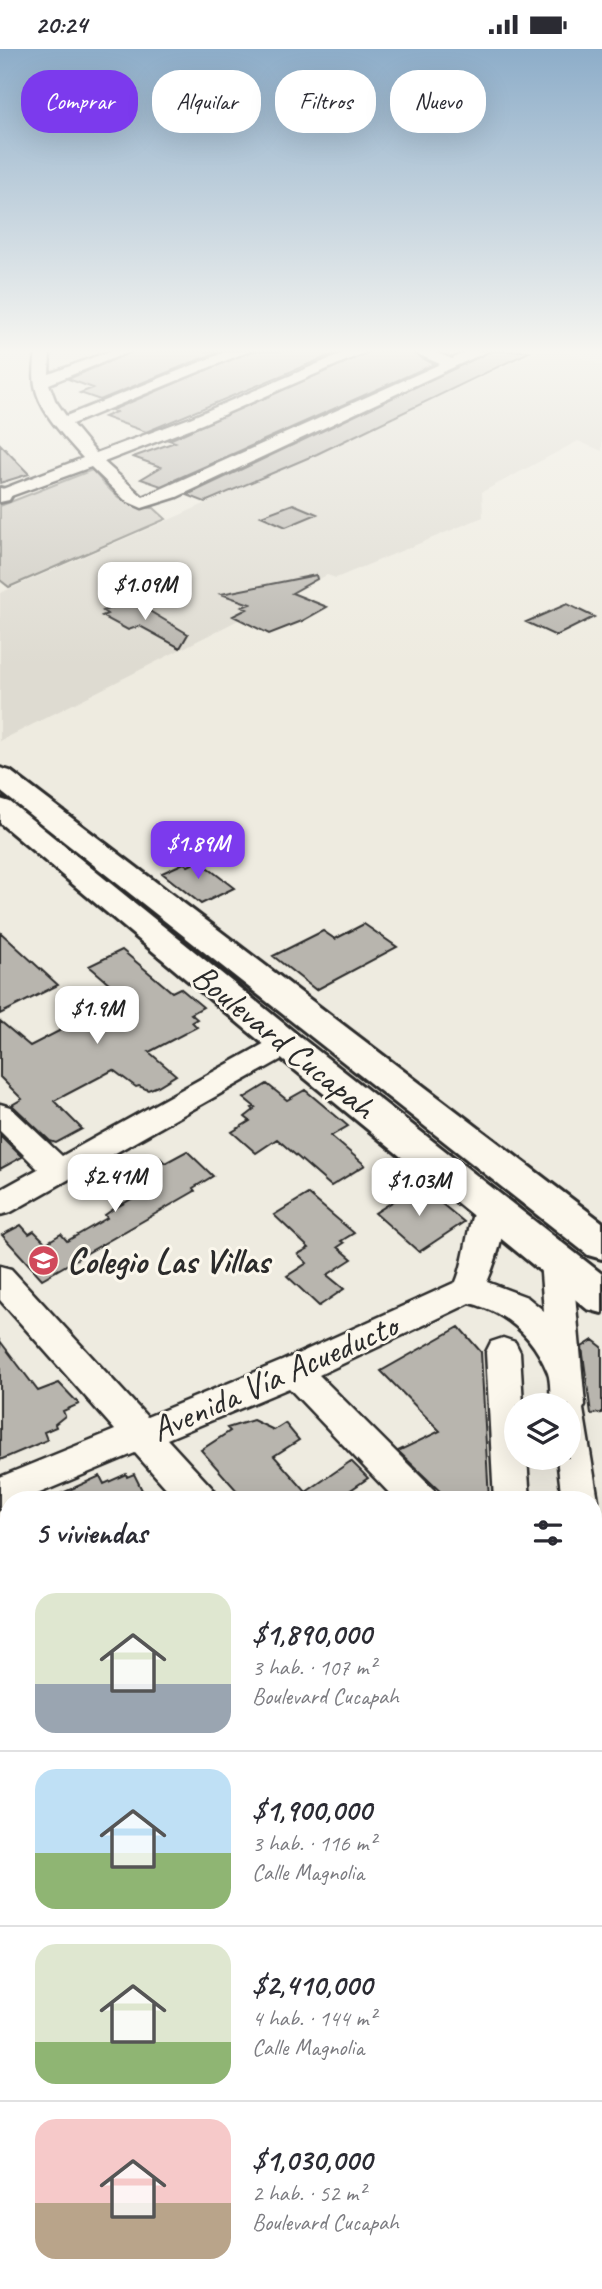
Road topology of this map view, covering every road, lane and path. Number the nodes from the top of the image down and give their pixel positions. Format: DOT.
graph roads {
  1 [pos="91,456"];
  2 [pos="106,456"];
  3 [pos="253,456"];
  4 [pos="95,460"];
  5 [pos="0,495"];
  6 [pos="0,776"];
  7 [pos="0,809"];
  8 [pos="286,1044"];
  9 [pos="0,1114"];
  10 [pos="59,1171"];
  11 [pos="0,1205"];
  12 [pos="490,1208"];
  13 [pos="597,1231"];
  14 [pos="556,1261"];
  15 [pos="0,1278"];
  16 [pos="468,1290"];
  17 [pos="602,1297"];
  18 [pos="503,1352"];
  19 [pos="563,1369"];
  20 [pos="294,1371"];
  21 [pos="566,1393"];
  22 [pos="141,1435"];
  23 [pos="576,1470"];
  24 [pos="5,1491"];
  25 [pos="192,1491"];
  26 [pos="411,1491"];
  27 [pos="511,1491"];
  28 [pos="579,1491"];
  1 -- 4 [label="street"];
  2 -- 4 [label="street"];
  3 -- 4 [label="street"];
  4 -- 5 [label="street"];
  6 -- 13 [label="main road, Boulevard Cucapah"];
  7 -- 8 [label="main road, Boulevard Cucapah"];
  8 -- 10 [label="street"];
  8 -- 12 [label="main road, Boulevard Cucapah"];
  9 -- 10 [label="street"];
  10 -- 11 [label="street"];
  12 -- 14 [label="main road, Boulevard Cucapah"];
  12 -- 16 [label="street"];
  14 -- 17 [label="main road, Boulevard Cucapah"];
  14 -- 19 [label="street"];
  15 -- 22 [label="street"];
  16 -- 19 [label="street"];
  16 -- 20 [label="street, Avenida Vía Acueducto"];
  18 -- 27 [label="street"];
  19 -- 21 [label="street"];
  20 -- 22 [label="street, Avenida Vía Acueducto"];
  20 -- 26 [label="street"];
  22 -- 24 [label="street, Avenida Vía Acueducto"];
  22 -- 25 [label="street"];
  23 -- 28 [label="street"];
}
